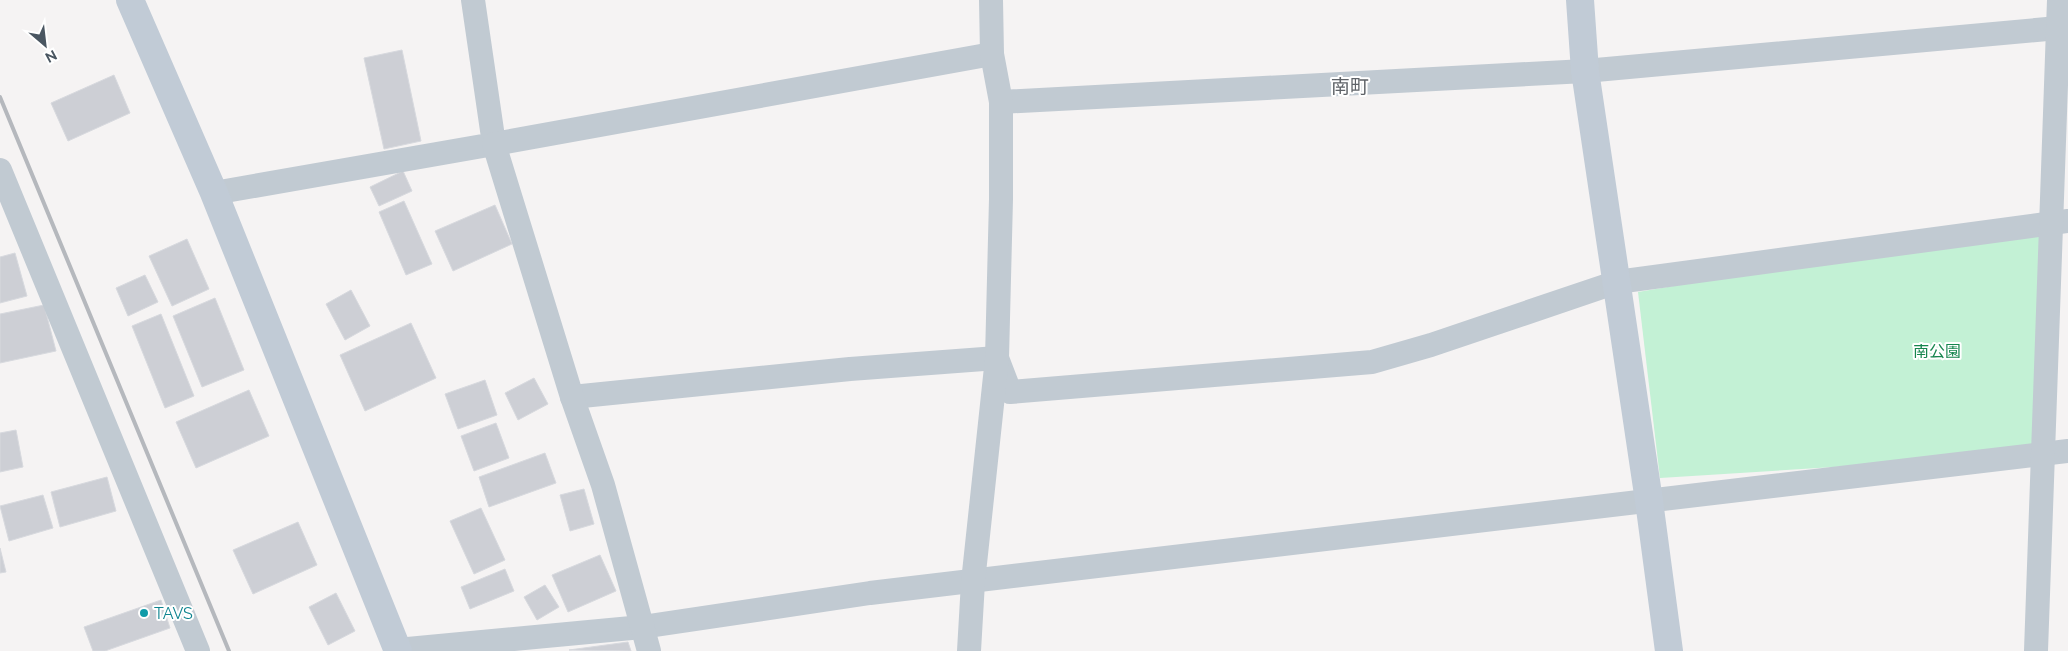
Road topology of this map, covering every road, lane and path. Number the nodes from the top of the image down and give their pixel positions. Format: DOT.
graph roads {
  1 [pos="130,0"];
  2 [pos="473,0"];
  3 [pos="991,0"];
  4 [pos="1580,0"];
  5 [pos="2059,0"];
  6 [pos="2058,28"];
  7 [pos="992,54"];
  8 [pos="1585,71"];
  9 [pos="1001,102"];
  10 [pos="494,144"];
  11 [pos="0,170"];
  12 [pos="214,194"];
  13 [pos="2060,221"];
  14 [pos="1617,282"];
  15 [pos="997,358"];
  16 [pos="572,397"];
  17 [pos="2068,451"];
  18 [pos="2043,454"];
  19 [pos="1649,501"];
  20 [pos="973,582"];
  21 [pos="642,627"];
  22 [pos="398,650"];
  23 [pos="198,651"];
  24 [pos="650,651"];
  25 [pos="969,651"];
  26 [pos="1669,651"];
  27 [pos="2036,651"];
  1 -- 12 [label="street"];
  2 -- 10 [label="street"];
  3 -- 7 [label="street"];
  4 -- 8 [label="street"];
  5 -- 6 [label="street"];
  6 -- 8 [label="street"];
  6 -- 13 [label="street"];
  7 -- 9 [label="street"];
  7 -- 10 [label="street"];
  8 -- 9 [label="street"];
  8 -- 14 [label="street"];
  9 -- 15 [label="street"];
  10 -- 12 [label="street"];
  10 -- 16 [label="street"];
  11 -- 23 [label="street"];
  12 -- 22 [label="street"];
  13 -- 14 [label="street"];
  13 -- 18 [label="street"];
  14 -- 15 [label="street"];
  14 -- 19 [label="street"];
  15 -- 16 [label="street"];
  15 -- 20 [label="street"];
  16 -- 21 [label="street"];
  17 -- 18 [label="street"];
  18 -- 19 [label="street"];
  18 -- 27 [label="street"];
  19 -- 20 [label="street"];
  19 -- 26 [label="street"];
  20 -- 21 [label="street"];
  20 -- 25 [label="street"];
  21 -- 22 [label="street"];
  21 -- 24 [label="street"];
}
